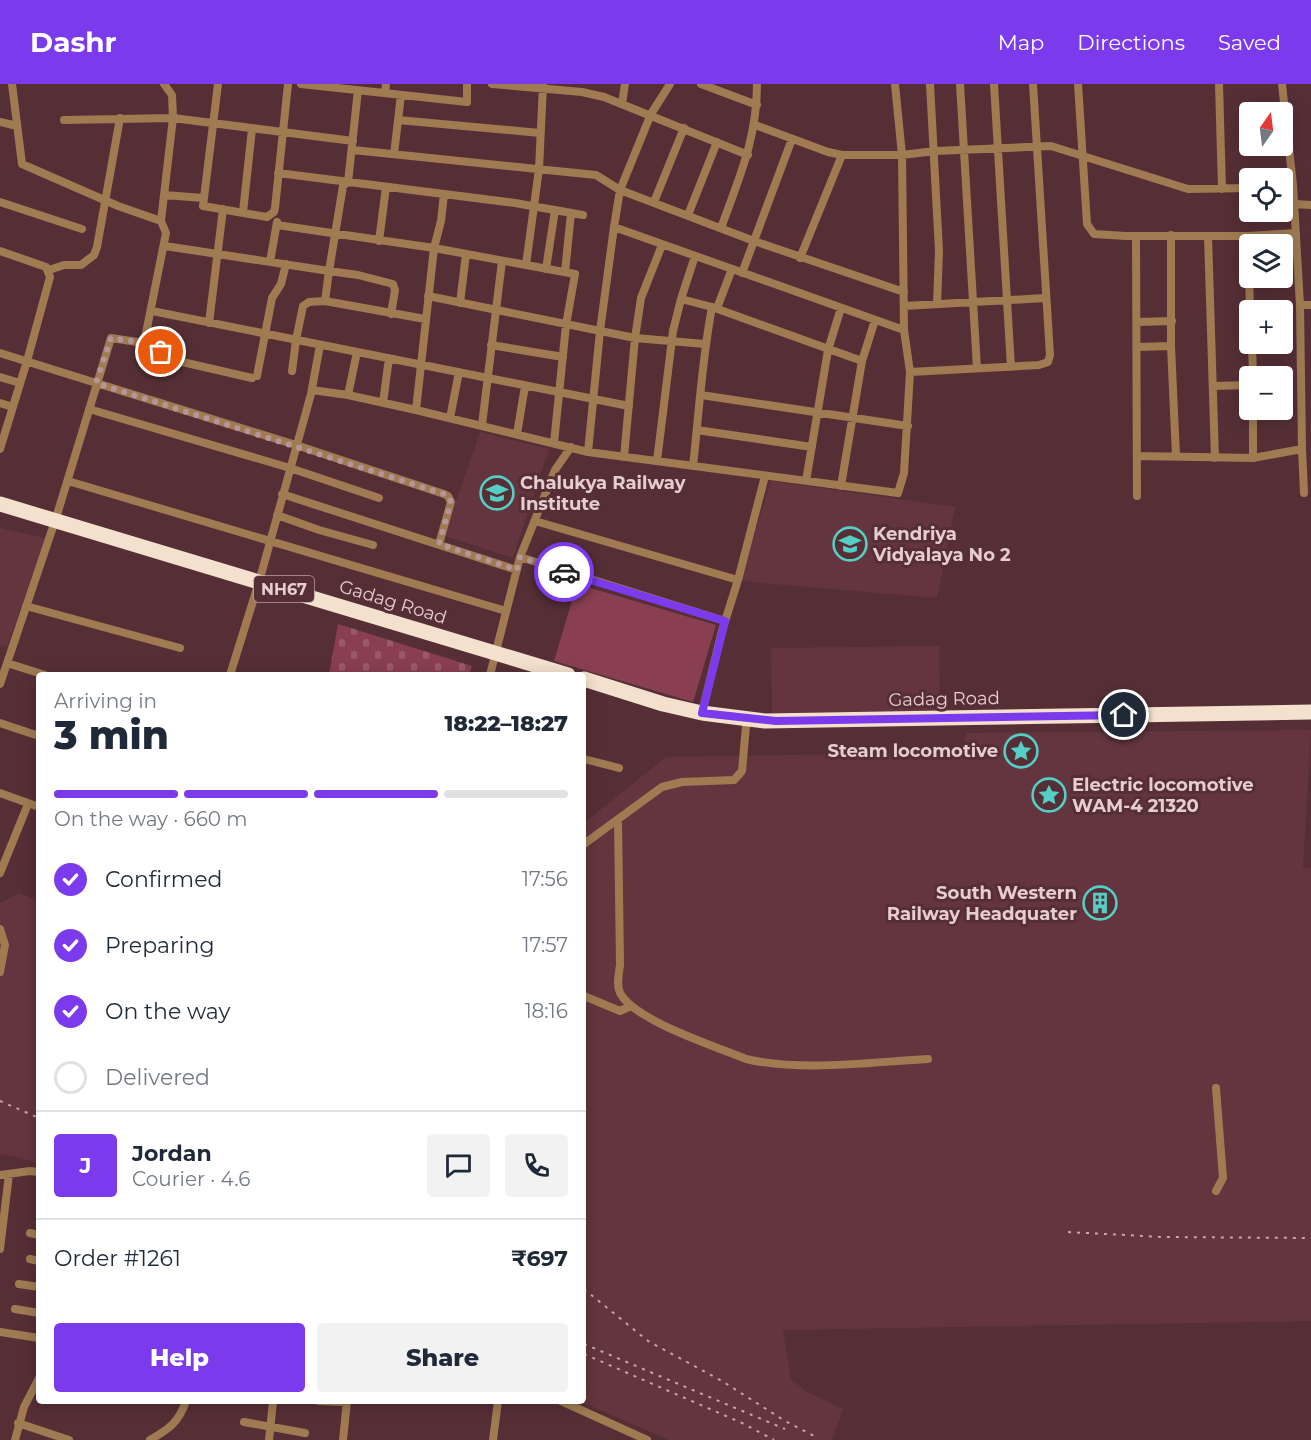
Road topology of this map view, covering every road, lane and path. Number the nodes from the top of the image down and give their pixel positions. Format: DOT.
graph roads {
  1 [pos="12,84"];
  2 [pos="164,84"];
  3 [pos="218,84"];
  4 [pos="288,84"];
  5 [pos="300,84"];
  6 [pos="386,84"];
  7 [pos="467,84"];
  8 [pos="497,84"];
  9 [pos="625,84"];
  10 [pos="670,84"];
  11 [pos="701,84"];
  12 [pos="757,84"];
  13 [pos="895,84"];
  14 [pos="930,84"];
  15 [pos="960,84"];
  16 [pos="994,84"];
  17 [pos="1033,84"];
  18 [pos="1078,84"];
  19 [pos="1219,84"];
  20 [pos="1282,84"];
  21 [pos="542,86"];
  22 [pos="583,88"];
  23 [pos="358,90"];
  24 [pos="385,93"];
  25 [pos="401,95"];
  26 [pos="622,105"];
  27 [pos="757,105"];
  28 [pos="651,114"];
  29 [pos="120,118"];
  30 [pos="173,118"];
  31 [pos="64,120"];
  32 [pos="398,120"];
  33 [pos="0,122"];
  34 [pos="214,123"];
  35 [pos="755,125"];
  36 [pos="17,126"];
  37 [pos="684,128"];
  38 [pos="252,129"];
  39 [pos="282,133"];
  40 [pos="540,133"];
  41 [pos="792,139"];
  42 [pos="353,141"];
  43 [pos="717,142"];
  44 [pos="1036,146"];
  45 [pos="998,148"];
  46 [pos="353,150"];
  47 [pos="964,150"];
  48 [pos="935,151"];
  49 [pos="394,154"];
  50 [pos="747,155"];
  51 [pos="842,155"];
  52 [pos="902,155"];
  53 [pos="1082,155"];
  54 [pos="1291,168"];
  55 [pos="539,169"];
  56 [pos="278,173"];
  57 [pos="348,182"];
  58 [pos="1293,185"];
  59 [pos="386,187"];
  60 [pos="1239,188"];
  61 [pos="1222,189"];
  62 [pos="620,190"];
  63 [pos="444,194"];
  64 [pos="164,195"];
  65 [pos="204,198"];
  66 [pos="106,200"];
  67 [pos="0,202"];
  68 [pos="654,202"];
  69 [pos="1294,204"];
  70 [pos="1311,205"];
  71 [pos="535,206"];
  72 [pos="223,209"];
  73 [pos="555,210"];
  74 [pos="274,212"];
  75 [pos="243,213"];
  76 [pos="571,213"];
  77 [pos="582,214"];
  78 [pos="688,215"];
  79 [pos="161,221"];
  80 [pos="277,225"];
  81 [pos="614,227"];
  82 [pos="722,228"];
  83 [pos="82,229"];
  84 [pos="1296,233"];
  85 [pos="334,234"];
  86 [pos="1280,234"];
  87 [pos="1136,236"];
  88 [pos="1172,236"];
  89 [pos="1208,236"];
  90 [pos="1239,236"];
  91 [pos="379,241"];
  92 [pos="754,241"];
  93 [pos="662,244"];
  94 [pos="165,246"];
  95 [pos="434,249"];
  96 [pos="0,251"];
  97 [pos="218,254"];
  98 [pos="466,254"];
  99 [pos="694,256"];
  100 [pos="800,258"];
  101 [pos="502,261"];
  102 [pos="270,262"];
  103 [pos="286,264"];
  104 [pos="526,265"];
  105 [pos="546,269"];
  106 [pos="732,269"];
  107 [pos="49,270"];
  108 [pos="329,271"];
  109 [pos="565,272"];
  110 [pos="742,273"];
  111 [pos="904,292"];
  112 [pos="428,296"];
  113 [pos="1046,298"];
  114 [pos="681,299"];
  115 [pos="324,301"];
  116 [pos="1007,301"];
  117 [pos="973,302"];
  118 [pos="460,303"];
  119 [pos="937,304"];
  120 [pos="1300,305"];
  121 [pos="1311,305"];
  122 [pos="904,306"];
  123 [pos="715,308"];
  124 [pos="841,309"];
  125 [pos="495,310"];
  126 [pos="152,311"];
  127 [pos="391,314"];
  128 [pos="425,319"];
  129 [pos="875,320"];
  130 [pos="1172,321"];
  131 [pos="1137,322"];
  132 [pos="209,323"];
  133 [pos="566,325"];
  134 [pos="904,330"];
  135 [pos="600,332"];
  136 [pos="266,334"];
  137 [pos="635,338"];
  138 [pos="296,340"];
  139 [pos="144,343"];
  140 [pos="671,343"];
  141 [pos="705,344"];
  142 [pos="320,345"];
  143 [pos="491,345"];
  144 [pos="1171,346"];
  145 [pos="1137,347"];
  146 [pos="828,350"];
  147 [pos="357,352"];
  148 [pos="0,353"];
  149 [pos="563,357"];
  150 [pos="389,358"];
  151 [pos="27,361"];
  152 [pos="862,361"];
  153 [pos="423,364"];
  154 [pos="1011,367"];
  155 [pos="977,368"];
  156 [pos="292,371"];
  157 [pos="459,372"];
  158 [pos="910,372"];
  159 [pos="0,378"];
  160 [pos="488,378"];
  161 [pos="20,383"];
  162 [pos="96,383"];
  163 [pos="1239,385"];
  164 [pos="525,386"];
  165 [pos="1213,386"];
  166 [pos="312,390"];
  167 [pos="560,393"];
  168 [pos="348,395"];
  169 [pos="701,395"];
  170 [pos="593,399"];
  171 [pos="0,403"];
  172 [pos="383,403"];
  173 [pos="629,405"];
  174 [pos="13,407"];
  175 [pos="89,409"];
  176 [pos="416,410"];
  177 [pos="817,413"];
  178 [pos="450,418"];
  179 [pos="1307,418"];
  180 [pos="853,419"];
  181 [pos="1253,420"];
  182 [pos="482,425"];
  183 [pos="908,426"];
  184 [pos="697,429"];
  185 [pos="517,434"];
  186 [pos="554,443"];
  187 [pos="296,446"];
  188 [pos="571,447"];
  189 [pos="812,447"];
  190 [pos="0,449"];
  191 [pos="1302,449"];
  192 [pos="588,452"];
  193 [pos="1138,456"];
  194 [pos="1176,456"];
  195 [pos="624,457"];
  196 [pos="1215,458"];
  197 [pos="1253,458"];
  198 [pos="657,461"];
  199 [pos="693,466"];
  200 [pos="290,468"];
  201 [pos="765,476"];
  202 [pos="68,481"];
  203 [pos="806,481"];
  204 [pos="841,486"];
  205 [pos="1304,493"];
  206 [pos="282,494"];
  207 [pos="1137,496"];
  208 [pos="379,498"];
  209 [pos="0,504"];
  210 [pos="0,512"];
  211 [pos="277,515"];
  212 [pos="535,521"];
  213 [pos="54,524"];
  214 [pos="269,542"];
  215 [pos="439,544"];
  216 [pos="373,545"];
  217 [pos="520,557"];
  218 [pos="517,570"];
  219 [pos="738,580"];
  220 [pos="258,585"];
  221 [pos="26,606"];
  222 [pos="506,611"];
  223 [pos="725,621"];
  224 [pos="180,648"];
  225 [pos="7,663"];
  226 [pos="494,663"];
  227 [pos="36,672"];
  228 [pos="231,672"];
  229 [pos="531,672"];
  230 [pos="550,672"];
  231 [pos="586,681"];
  232 [pos="0,684"];
  233 [pos="586,688"];
  234 [pos="1311,712"];
  235 [pos="702,713"];
  236 [pos="1311,720"];
  237 [pos="0,723"];
  238 [pos="746,726"];
  239 [pos="36,735"];
  240 [pos="586,760"];
  241 [pos="619,768"];
  242 [pos="0,793"];
  243 [pos="28,804"];
  244 [pos="36,806"];
  245 [pos="618,820"];
  246 [pos="586,843"];
  247 [pos="0,873"];
  248 [pos="0,929"];
  249 [pos="0,972"];
  250 [pos="586,997"];
  251 [pos="631,1006"];
  252 [pos="928,1059"];
  253 [pos="1216,1088"];
  254 [pos="36,1172"];
  255 [pos="4,1175"];
  256 [pos="1216,1191"];
  257 [pos="30,1233"];
  258 [pos="36,1234"];
  259 [pos="0,1249"];
  260 [pos="30,1259"];
  261 [pos="36,1261"];
  262 [pos="19,1284"];
  263 [pos="36,1287"];
  264 [pos="15,1309"];
  265 [pos="36,1312"];
  266 [pos="0,1332"];
  267 [pos="36,1338"];
  268 [pos="36,1384"];
  269 [pos="185,1404"];
  270 [pos="273,1404"];
  271 [pos="346,1404"];
  272 [pos="498,1404"];
  273 [pos="568,1404"];
  274 [pos="244,1422"];
  275 [pos="18,1423"];
  276 [pos="270,1427"];
  277 [pos="305,1433"];
  278 [pos="15,1440"];
  279 [pos="69,1440"];
  280 [pos="150,1440"];
  281 [pos="269,1440"];
  282 [pos="343,1440"];
  283 [pos="493,1440"];
  284 [pos="647,1440"];
  1 -- 36 [label="street"];
  2 -- 30 [label="street"];
  3 -- 34 [label="street"];
  4 -- 39 [label="street"];
  5 -- 23 [label="street"];
  6 -- 24 [label="street"];
  7 -- 25 [label="street"];
  8 -- 21 [label="street"];
  9 -- 26 [label="street"];
  10 -- 28 [label="street"];
  11 -- 27 [label="street"];
  12 -- 27 [label="street"];
  13 -- 52 [label="street"];
  14 -- 48 [label="street"];
  15 -- 47 [label="street"];
  16 -- 45 [label="street"];
  17 -- 44 [label="street"];
  18 -- 53 [label="street"];
  19 -- 61 [label="street"];
  20 -- 54 [label="street"];
  21 -- 22 [label="street"];
  21 -- 40 [label="street"];
  22 -- 26 [label="street"];
  23 -- 24 [label="street"];
  23 -- 42 [label="street"];
  24 -- 25 [label="street"];
  25 -- 32 [label="street"];
  26 -- 28 [label="street"];
  27 -- 35 [label="street"];
  28 -- 37 [label="street"];
  28 -- 62 [label="street"];
  29 -- 30 [label="street"];
  29 -- 31 [label="street"];
  29 -- 66 [label="street"];
  30 -- 34 [label="street"];
  30 -- 64 [label="street"];
  32 -- 40 [label="street"];
  32 -- 49 [label="street"];
  33 -- 36 [label="street"];
  34 -- 38 [label="street"];
  34 -- 65 [label="street"];
  35 -- 41 [label="street"];
  35 -- 50 [label="street"];
  36 -- 66 [label="street"];
  37 -- 43 [label="street"];
  37 -- 68 [label="street"];
  38 -- 39 [label="street"];
  38 -- 75 [label="street"];
  39 -- 42 [label="street"];
  39 -- 56 [label="street"];
  40 -- 55 [label="street"];
  41 -- 51 [label="street"];
  41 -- 92 [label="street"];
  42 -- 46 [label="street"];
  43 -- 50 [label="street"];
  43 -- 78 [label="street"];
  44 -- 45 [label="street"];
  44 -- 53 [label="street"];
  44 -- 113 [label="street"];
  45 -- 47 [label="street"];
  45 -- 116 [label="street"];
  46 -- 49 [label="street"];
  46 -- 57 [label="street"];
  47 -- 48 [label="street"];
  47 -- 117 [label="street"];
  48 -- 52 [label="street"];
  48 -- 119 [label="street"];
  49 -- 55 [label="street"];
  50 -- 82 [label="street"];
  51 -- 52 [label="street"];
  51 -- 100 [label="street"];
  52 -- 111 [label="street"];
  53 -- 61 [label="street"];
  53 -- 87 [label="street"];
  55 -- 62 [label="street"];
  55 -- 71 [label="street"];
  56 -- 57 [label="street"];
  56 -- 74 [label="street"];
  57 -- 59 [label="street"];
  57 -- 85 [label="street"];
  58 -- 69 [label="street"];
  59 -- 63 [label="street"];
  59 -- 91 [label="street"];
  60 -- 61 [label="street"];
  62 -- 68 [label="street"];
  62 -- 81 [label="street"];
  63 -- 71 [label="street"];
  63 -- 95 [label="street"];
  64 -- 65 [label="street"];
  64 -- 79 [label="street"];
  65 -- 72 [label="street"];
  66 -- 79 [label="street"];
  66 -- 107 [label="street"];
  67 -- 83 [label="street"];
  68 -- 78 [label="street"];
  69 -- 70 [label="street"];
  69 -- 84 [label="street"];
  71 -- 73 [label="street"];
  71 -- 104 [label="street"];
  72 -- 75 [label="street"];
  72 -- 97 [label="street"];
  73 -- 76 [label="street"];
  73 -- 105 [label="street"];
  74 -- 75 [label="street"];
  74 -- 80 [label="street"];
  76 -- 77 [label="street"];
  76 -- 109 [label="street"];
  78 -- 82 [label="street"];
  79 -- 94 [label="street"];
  80 -- 85 [label="street"];
  80 -- 102 [label="street"];
  81 -- 93 [label="street"];
  81 -- 135 [label="street"];
  82 -- 92 [label="street"];
  84 -- 86 [label="street"];
  84 -- 120 [label="street"];
  85 -- 91 [label="street"];
  85 -- 108 [label="street"];
  87 -- 88 [label="street"];
  87 -- 131 [label="street"];
  88 -- 89 [label="street"];
  88 -- 130 [label="street"];
  89 -- 90 [label="street"];
  89 -- 165 [label="street"];
  91 -- 95 [label="street"];
  92 -- 100 [label="street"];
  92 -- 110 [label="street"];
  93 -- 99 [label="street"];
  93 -- 137 [label="street"];
  94 -- 97 [label="street"];
  94 -- 126 [label="street"];
  95 -- 98 [label="street"];
  95 -- 112 [label="street"];
  96 -- 107 [label="street"];
  97 -- 102 [label="street"];
  97 -- 132 [label="street"];
  98 -- 101 [label="street"];
  98 -- 118 [label="street"];
  99 -- 106 [label="street"];
  99 -- 114 [label="street"];
  100 -- 111 [label="street"];
  101 -- 104 [label="street"];
  101 -- 125 [label="street"];
  102 -- 103 [label="street"];
  103 -- 108 [label="street"];
  103 -- 136 [label="street"];
  104 -- 105 [label="street"];
  105 -- 109 [label="street"];
  106 -- 110 [label="street"];
  106 -- 123 [label="street"];
  107 -- 151 [label="street"];
  108 -- 115 [label="street"];
  108 -- 127 [label="street"];
  109 -- 133 [label="street"];
  110 -- 124 [label="street"];
  111 -- 122 [label="street"];
  112 -- 118 [label="street"];
  112 -- 128 [label="street"];
  113 -- 116 [label="street"];
  113 -- 154 [label="street"];
  114 -- 123 [label="street"];
  114 -- 140 [label="street"];
  115 -- 127 [label="street"];
  115 -- 138 [label="street"];
  116 -- 117 [label="street"];
  116 -- 154 [label="street"];
  117 -- 119 [label="street"];
  117 -- 155 [label="street"];
  118 -- 125 [label="street"];
  119 -- 122 [label="street"];
  120 -- 121 [label="street"];
  120 -- 179 [label="street"];
  122 -- 134 [label="street"];
  123 -- 141 [label="street"];
  123 -- 146 [label="street"];
  124 -- 129 [label="street"];
  124 -- 146 [label="street"];
  125 -- 133 [label="street"];
  125 -- 143 [label="street"];
  126 -- 132 [label="street"];
  126 -- 139 [label="street"];
  127 -- 128 [label="street"];
  128 -- 153 [label="street"];
  129 -- 134 [label="street"];
  129 -- 152 [label="street"];
  130 -- 131 [label="street"];
  130 -- 144 [label="street"];
  131 -- 145 [label="street"];
  132 -- 136 [label="street"];
  133 -- 135 [label="street"];
  133 -- 149 [label="street"];
  134 -- 158 [label="street"];
  135 -- 137 [label="street"];
  135 -- 170 [label="street"];
  136 -- 138 [label="street"];
  136 -- 139 [label="street"];
  137 -- 140 [label="street"];
  137 -- 173 [label="street"];
  138 -- 142 [label="street"];
  138 -- 156 [label="street"];
  139 -- 162 [label="street"];
  140 -- 141 [label="street"];
  140 -- 198 [label="street"];
  141 -- 169 [label="street"];
  142 -- 147 [label="street"];
  142 -- 166 [label="street"];
  143 -- 149 [label="street"];
  143 -- 160 [label="street"];
  144 -- 145 [label="street"];
  144 -- 194 [label="street"];
  145 -- 193 [label="street"];
  146 -- 152 [label="street"];
  146 -- 177 [label="street"];
  147 -- 150 [label="street"];
  147 -- 168 [label="street"];
  148 -- 151 [label="street"];
  149 -- 167 [label="street"];
  150 -- 153 [label="street"];
  150 -- 172 [label="street"];
  151 -- 161 [label="street"];
  151 -- 162 [label="street"];
  152 -- 180 [label="street"];
  153 -- 157 [label="street"];
  153 -- 176 [label="street"];
  154 -- 155 [label="street"];
  155 -- 158 [label="street"];
  157 -- 160 [label="street"];
  157 -- 178 [label="street"];
  158 -- 183 [label="street"];
  159 -- 161 [label="street"];
  160 -- 164 [label="street"];
  160 -- 182 [label="street"];
  161 -- 174 [label="street"];
  162 -- 175 [label="street"];
  162 -- 187 [label="street"];
  163 -- 165 [label="street"];
  164 -- 167 [label="street"];
  164 -- 185 [label="street"];
  165 -- 196 [label="street"];
  166 -- 168 [label="street"];
  166 -- 187 [label="street"];
  167 -- 170 [label="street"];
  167 -- 186 [label="street"];
  168 -- 172 [label="street"];
  169 -- 177 [label="street"];
  169 -- 184 [label="street"];
  170 -- 173 [label="street"];
  170 -- 192 [label="street"];
  171 -- 174 [label="street"];
  172 -- 176 [label="street"];
  173 -- 195 [label="street"];
  174 -- 190 [label="street"];
  175 -- 200 [label="street"];
  175 -- 202 [label="street"];
  176 -- 178 [label="street"];
  177 -- 180 [label="street"];
  177 -- 189 [label="street"];
  178 -- 182 [label="street"];
  179 -- 191 [label="street"];
  180 -- 183 [label="street"];
  180 -- 204 [label="street"];
  181 -- 197 [label="street"];
  182 -- 185 [label="street"];
  183 -- 204 [label="street"];
  184 -- 189 [label="street"];
  184 -- 199 [label="street"];
  185 -- 186 [label="street"];
  186 -- 188 [label="street"];
  187 -- 200 [label="street"];
  187 -- 215 [label="street"];
  188 -- 192 [label="street"];
  188 -- 212 [label="street"];
  189 -- 203 [label="street"];
  191 -- 197 [label="street"];
  191 -- 205 [label="street"];
  192 -- 195 [label="street"];
  193 -- 194 [label="street"];
  193 -- 207 [label="street"];
  194 -- 196 [label="street"];
  195 -- 198 [label="street"];
  196 -- 197 [label="street"];
  198 -- 199 [label="street"];
  199 -- 201 [label="street"];
  200 -- 206 [label="street"];
  200 -- 208 [label="street"];
  201 -- 203 [label="street"];
  201 -- 219 [label="street"];
  202 -- 213 [label="street"];
  202 -- 214 [label="street"];
  203 -- 204 [label="street"];
  206 -- 211 [label="street"];
  206 -- 215 [label="street"];
  209 -- 213 [label="highway, Gadag Road / NH67"];
  210 -- 213 [label="highway, Gadag Road / NH67"];
  211 -- 214 [label="street"];
  211 -- 216 [label="street"];
  212 -- 217 [label="street"];
  212 -- 219 [label="street"];
  213 -- 220 [label="highway, Gadag Road / NH67"];
  213 -- 221 [label="street"];
  214 -- 220 [label="street"];
  214 -- 222 [label="street"];
  215 -- 218 [label="street"];
  217 -- 218 [label="street"];
  217 -- 223 [label="street"];
  218 -- 222 [label="street"];
  219 -- 223 [label="street"];
  220 -- 226 [label="highway, Gadag Road / NH67"];
  220 -- 228 [label="street"];
  221 -- 224 [label="street"];
  221 -- 225 [label="street"];
  222 -- 226 [label="street"];
  223 -- 235 [label="street"];
  225 -- 227 [label="street"];
  225 -- 232 [label="street"];
  226 -- 229 [label="highway, Gadag Road / NH67"];
  226 -- 230 [label="highway, Gadag Road / NH67"];
  231 -- 235 [label="highway, Gadag Road"];
  233 -- 238 [label="highway, Gadag Road"];
  234 -- 235 [label="highway, Gadag Road"];
  236 -- 238 [label="highway, Gadag Road"];
  237 -- 239 [label="street"];
  238 -- 245 [label="street"];
  240 -- 241 [label="street"];
  242 -- 243 [label="street"];
  243 -- 244 [label="street"];
  243 -- 247 [label="street"];
  245 -- 246 [label="street"];
  245 -- 251 [label="street"];
  248 -- 249 [label="street"];
  250 -- 251 [label="street"];
  251 -- 252 [label="street"];
  253 -- 256 [label="street"];
  254 -- 255 [label="street"];
  255 -- 259 [label="street"];
  257 -- 258 [label="street"];
  260 -- 261 [label="street"];
  262 -- 263 [label="street"];
  264 -- 265 [label="street"];
  266 -- 267 [label="street"];
  268 -- 275 [label="street"];
  269 -- 280 [label="street"];
  270 -- 276 [label="street"];
  271 -- 282 [label="street"];
  272 -- 283 [label="street"];
  273 -- 284 [label="street"];
  274 -- 276 [label="street"];
  275 -- 278 [label="street"];
  275 -- 279 [label="street"];
  276 -- 277 [label="street"];
  276 -- 281 [label="street"];
}
